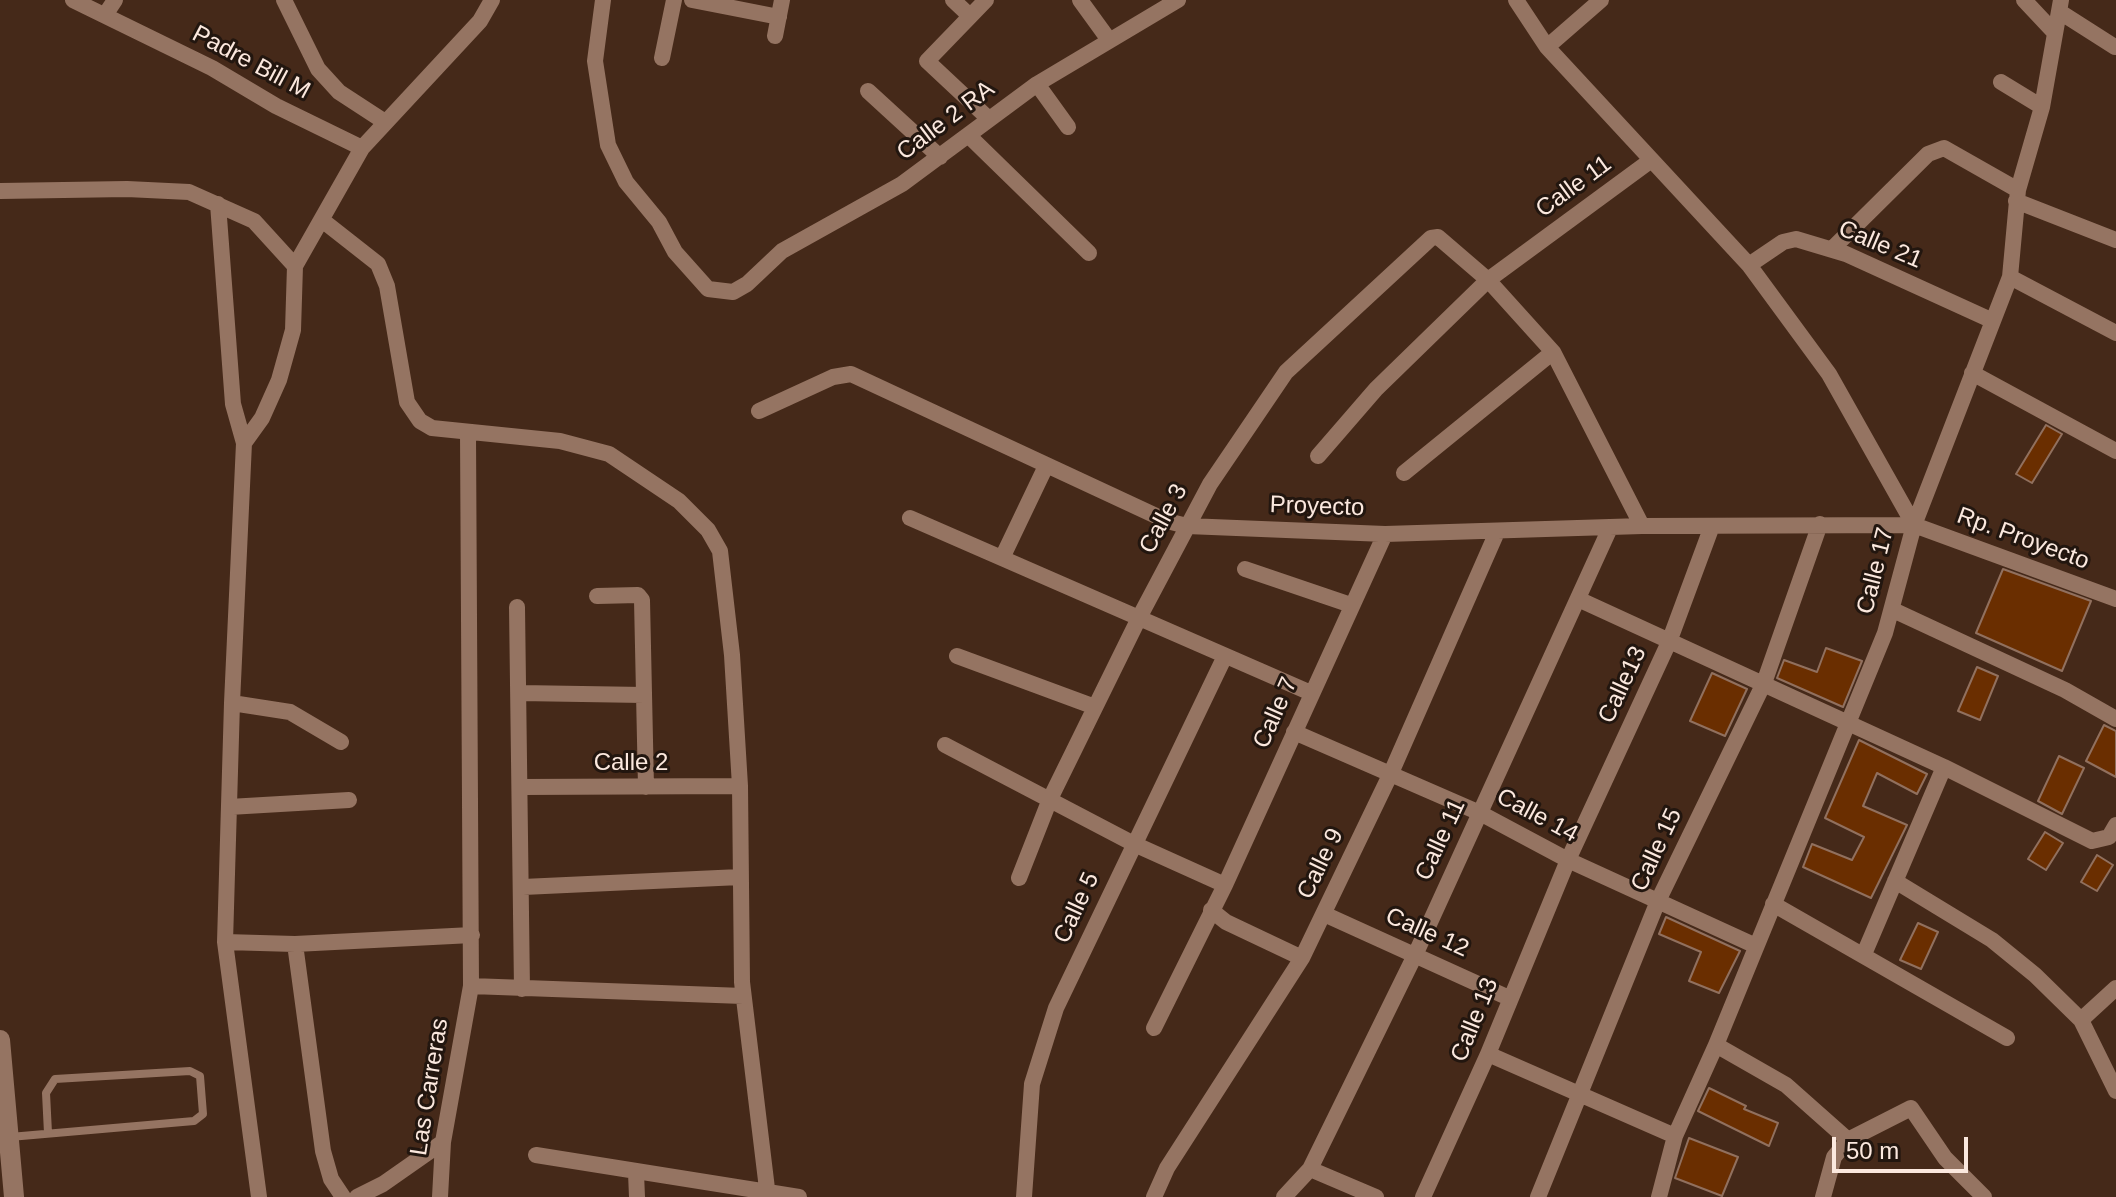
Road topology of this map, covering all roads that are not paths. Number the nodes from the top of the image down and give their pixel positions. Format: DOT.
graph roads {
  1 [pos="73,0"];
  2 [pos="115,0"];
  3 [pos="284,0"];
  4 [pos="492,0"];
  5 [pos="603,0"];
  6 [pos="674,0"];
  7 [pos="692,0"];
  8 [pos="953,0"];
  9 [pos="986,0"];
  10 [pos="1080,0"];
  11 [pos="1178,0"];
  12 [pos="1516,0"];
  13 [pos="1601,0"];
  14 [pos="2024,0"];
  15 [pos="2060,6"];
  16 [pos="781,8"];
  17 [pos="105,15"];
  18 [pos="970,16"];
  19 [pos="2055,33"];
  20 [pos="775,36"];
  21 [pos="1109,40"];
  22 [pos="1547,47"];
  23 [pos="2115,47"];
  24 [pos="662,58"];
  25 [pos="2001,82"];
  26 [pos="1037,84"];
  27 [pos="868,91"];
  28 [pos="2042,107"];
  29 [pos="989,119"];
  30 [pos="385,122"];
  31 [pos="1068,127"];
  32 [pos="968,135"];
  33 [pos="362,148"];
  34 [pos="940,157"];
  35 [pos="1650,161"];
  36 [pos="0,191"];
  37 [pos="2017,195"];
  38 [pos="218,204"];
  39 [pos="322,220"];
  40 [pos="2116,240"];
  41 [pos="1832,249"];
  42 [pos="1089,253"];
  43 [pos="1749,265"];
  44 [pos="295,266"];
  45 [pos="2010,277"];
  46 [pos="1488,280"];
  47 [pos="1993,321"];
  48 [pos="2116,333"];
  49 [pos="1553,352"];
  50 [pos="1972,373"];
  51 [pos="759,411"];
  52 [pos="468,434"];
  53 [pos="244,443"];
  54 [pos="2116,451"];
  55 [pos="1318,456"];
  56 [pos="1046,466"];
  57 [pos="1404,473"];
  58 [pos="910,518"];
  59 [pos="1820,524"];
  60 [pos="1914,525"];
  61 [pos="1187,526"];
  62 [pos="1642,526"];
  63 [pos="1712,526"];
  64 [pos="1610,528"];
  65 [pos="1497,532"];
  66 [pos="1385,534"];
  67 [pos="1003,556"];
  68 [pos="1245,569"];
  69 [pos="597,596"];
  70 [pos="1578,599"];
  71 [pos="2116,599"];
  72 [pos="1351,605"];
  73 [pos="517,607"];
  74 [pos="1893,610"];
  75 [pos="1140,616"];
  76 [pos="1669,642"];
  77 [pos="957,656"];
  78 [pos="1225,656"];
  79 [pos="1764,683"];
  80 [pos="520,693"];
  81 [pos="1311,693"];
  82 [pos="644,695"];
  83 [pos="232,703"];
  84 [pos="1095,707"];
  85 [pos="2116,719"];
  86 [pos="1850,723"];
  87 [pos="1294,732"];
  88 [pos="341,742"];
  89 [pos="945,745"];
  90 [pos="1944,767"];
  91 [pos="1391,773"];
  92 [pos="740,786"];
  93 [pos="522,787"];
  94 [pos="646,787"];
  95 [pos="1050,799"];
  96 [pos="349,800"];
  97 [pos="229,807"];
  98 [pos="1480,813"];
  99 [pos="2116,825"];
  100 [pos="1134,844"];
  101 [pos="1568,860"];
  102 [pos="740,877"];
  103 [pos="1019,878"];
  104 [pos="1895,881"];
  105 [pos="1225,885"];
  106 [pos="523,887"];
  107 [pos="1658,901"];
  108 [pos="1773,904"];
  109 [pos="1211,910"];
  110 [pos="1324,914"];
  111 [pos="472,935"];
  112 [pos="225,942"];
  113 [pos="295,944"];
  114 [pos="1756,946"];
  115 [pos="1416,953"];
  116 [pos="1864,954"];
  117 [pos="1302,958"];
  118 [pos="471,986"];
  119 [pos="2116,988"];
  120 [pos="522,989"];
  121 [pos="743,996"];
  122 [pos="1509,998"];
  123 [pos="2081,1020"];
  124 [pos="1154,1028"];
  125 [pos="2007,1038"];
  126 [pos="0,1040"];
  127 [pos="1716,1045"];
  128 [pos="1488,1054"];
  129 [pos="2116,1091"];
  130 [pos="1580,1093"];
  131 [pos="48,1133"];
  132 [pos="1675,1136"];
  133 [pos="9,1137"];
  134 [pos="1848,1140"];
  135 [pos="443,1142"];
  136 [pos="536,1155"];
  137 [pos="1310,1169"];
  138 [pos="636,1173"];
  139 [pos="768,1194"];
  140 [pos="14,1197"];
  141 [pos="259,1197"];
  142 [pos="343,1197"];
  143 [pos="357,1197"];
  144 [pos="440,1197"];
  145 [pos="637,1197"];
  146 [pos="799,1197"];
  147 [pos="1024,1197"];
  148 [pos="1154,1197"];
  149 [pos="1284,1197"];
  150 [pos="1376,1197"];
  151 [pos="1423,1197"];
  152 [pos="1538,1197"];
  153 [pos="1659,1197"];
  154 [pos="1823,1197"];
  155 [pos="1984,1197"];
  1 -- 17 [label="street, Padre Bill M"];
  2 -- 17 [label="street"];
  3 -- 30 [label="street"];
  4 -- 30 [label="street"];
  5 -- 34 [label="street, Calle 2 RA"];
  6 -- 24 [label="street"];
  7 -- 16 [label="street"];
  8 -- 18 [label="street"];
  9 -- 18 [label="street"];
  10 -- 21 [label="street"];
  11 -- 21 [label="street, Calle 2 RA"];
  12 -- 22 [label="street, Calle 17"];
  13 -- 22 [label="street"];
  14 -- 19 [label="street"];
  15 -- 19 [label="street"];
  15 -- 23 [label="street"];
  16 -- 20 [label="street"];
  17 -- 33 [label="street, Padre Bill M"];
  18 -- 29 [label="street"];
  19 -- 28 [label="street"];
  21 -- 26 [label="street, Calle 2 RA"];
  22 -- 35 [label="street, Calle 17"];
  25 -- 28 [label="street"];
  26 -- 29 [label="street, Calle 2 RA"];
  26 -- 31 [label="street"];
  27 -- 34 [label="street"];
  28 -- 37 [label="street"];
  29 -- 32 [label="street, Calle 2 RA"];
  30 -- 33 [label="street"];
  32 -- 34 [label="street, Calle 2 RA"];
  32 -- 42 [label="street"];
  33 -- 39 [label="street"];
  35 -- 43 [label="street, Calle 17"];
  35 -- 46 [label="street, Calle 11"];
  36 -- 38 [label="street"];
  37 -- 40 [label="street"];
  37 -- 41 [label="street"];
  37 -- 45 [label="street"];
  38 -- 44 [label="street"];
  38 -- 53 [label="street"];
  39 -- 44 [label="street"];
  39 -- 52 [label="street"];
  41 -- 43 [label="street, Calle 21"];
  41 -- 47 [label="street, Calle 21"];
  43 -- 60 [label="street, Calle 17"];
  44 -- 53 [label="street"];
  45 -- 47 [label="street"];
  45 -- 48 [label="street"];
  46 -- 49 [label="street"];
  46 -- 55 [label="street, Calle 11"];
  46 -- 61 [label="street, Calle 3"];
  47 -- 50 [label="street"];
  49 -- 57 [label="street"];
  49 -- 62 [label="street"];
  50 -- 54 [label="street"];
  50 -- 60 [label="street"];
  51 -- 56 [label="street, Proyecto"];
  52 -- 92 [label="street"];
  52 -- 111 [label="street, Las Carreras"];
  53 -- 83 [label="street"];
  56 -- 61 [label="street, Proyecto"];
  56 -- 67 [label="street"];
  58 -- 67 [label="street"];
  59 -- 60 [label="street, Proyecto"];
  59 -- 63 [label="street, Proyecto"];
  59 -- 79 [label="street, Calle 15"];
  60 -- 71 [label="street, Rp. Proyecto"];
  60 -- 74 [label="street, Calle 17"];
  61 -- 66 [label="street, Proyecto"];
  61 -- 75 [label="street, Calle 3"];
  62 -- 63 [label="street, Proyecto"];
  62 -- 64 [label="street, Proyecto"];
  63 -- 76 [label="street, Calle13"];
  64 -- 65 [label="street, Proyecto"];
  64 -- 70 [label="street, Calle 11"];
  65 -- 66 [label="street, Proyecto"];
  65 -- 91 [label="street, Calle 9"];
  66 -- 72 [label="street, Calle 7"];
  67 -- 75 [label="street"];
  68 -- 72 [label="street"];
  69 -- 82 [label="street"];
  70 -- 76 [label="street"];
  70 -- 98 [label="street, Calle 11"];
  72 -- 81 [label="street, Calle 7"];
  73 -- 80 [label="street"];
  74 -- 85 [label="street"];
  74 -- 86 [label="street, Calle 17"];
  75 -- 78 [label="street"];
  75 -- 84 [label="street, Calle 3"];
  76 -- 79 [label="street"];
  76 -- 101 [label="street, Calle13"];
  77 -- 84 [label="street"];
  78 -- 81 [label="street"];
  78 -- 100 [label="street, Calle 5"];
  79 -- 86 [label="street"];
  79 -- 107 [label="street, Calle 15"];
  80 -- 82 [label="street"];
  80 -- 93 [label="street"];
  81 -- 87 [label="street, Calle 7"];
  82 -- 94 [label="street"];
  83 -- 88 [label="street"];
  83 -- 97 [label="street"];
  84 -- 95 [label="street, Calle 3"];
  86 -- 90 [label="street"];
  86 -- 108 [label="street, Calle 17"];
  87 -- 91 [label="street, Calle 14"];
  87 -- 105 [label="street, Calle 7"];
  89 -- 95 [label="street"];
  90 -- 99 [label="street"];
  90 -- 104 [label="street"];
  91 -- 98 [label="street, Calle 14"];
  91 -- 110 [label="street, Calle 9"];
  92 -- 94 [label="street, Calle 2"];
  92 -- 102 [label="street"];
  93 -- 94 [label="street, Calle 2"];
  93 -- 106 [label="street"];
  95 -- 100 [label="street"];
  95 -- 103 [label="street, Calle 3"];
  96 -- 97 [label="street"];
  97 -- 112 [label="street"];
  98 -- 101 [label="street, Calle 14"];
  98 -- 115 [label="street, Calle 11"];
  100 -- 105 [label="street"];
  100 -- 147 [label="street, Calle 5"];
  101 -- 107 [label="street, Calle 14"];
  101 -- 122 [label="street, Calle 13"];
  102 -- 106 [label="street"];
  102 -- 121 [label="street"];
  104 -- 116 [label="street"];
  104 -- 123 [label="street"];
  105 -- 109 [label="street, Calle 7"];
  106 -- 120 [label="street"];
  107 -- 114 [label="street, Calle 14"];
  107 -- 130 [label="street, Calle 15"];
  108 -- 114 [label="street, Calle 17"];
  108 -- 116 [label="street"];
  109 -- 117 [label="street"];
  109 -- 124 [label="street, Calle 7"];
  110 -- 115 [label="street, Calle 12"];
  110 -- 117 [label="street, Calle 9"];
  111 -- 113 [label="street"];
  111 -- 118 [label="street, Las Carreras"];
  112 -- 113 [label="street"];
  112 -- 141 [label="street"];
  113 -- 142 [label="street"];
  114 -- 127 [label="street, Calle 17"];
  115 -- 122 [label="street, Calle 12"];
  115 -- 137 [label="street, Calle 11"];
  116 -- 125 [label="street"];
  117 -- 148 [label="street, Calle 9"];
  118 -- 120 [label="street"];
  118 -- 135 [label="street, Las Carreras"];
  119 -- 123 [label="street"];
  120 -- 121 [label="street"];
  121 -- 139 [label="street"];
  122 -- 128 [label="street, Calle 13"];
  123 -- 129 [label="street"];
  126 -- 133 [label="street"];
  127 -- 132 [label="street, Calle 17"];
  127 -- 134 [label="street"];
  128 -- 130 [label="street"];
  128 -- 151 [label="street, Calle 13"];
  130 -- 132 [label="street"];
  130 -- 152 [label="street, Calle 15"];
  131 -- 131 [label="lane"];
  131 -- 133 [label="lane"];
  132 -- 153 [label="street, Calle 17"];
  133 -- 140 [label="street"];
  134 -- 154 [label="street"];
  134 -- 155 [label="street"];
  135 -- 143 [label="street"];
  135 -- 144 [label="street, Las Carreras"];
  136 -- 138 [label="street"];
  137 -- 149 [label="street, Calle 11"];
  137 -- 150 [label="street"];
  138 -- 139 [label="street"];
  138 -- 145 [label="street"];
  139 -- 146 [label="street"];
}
